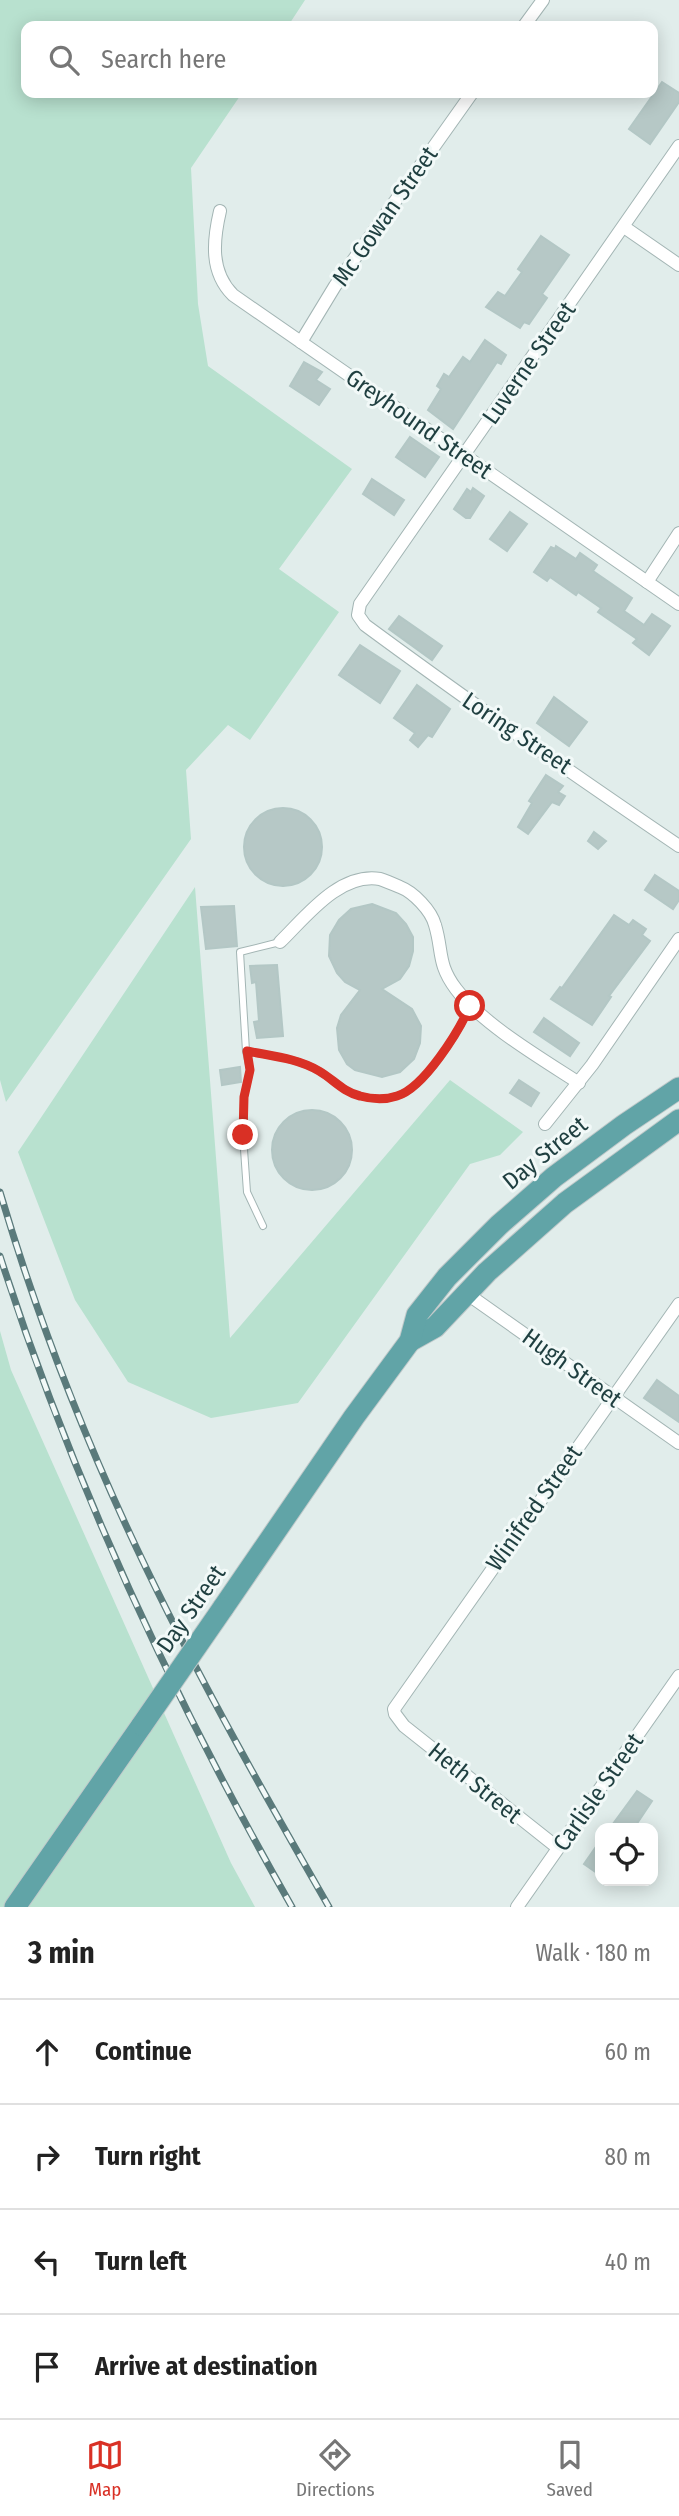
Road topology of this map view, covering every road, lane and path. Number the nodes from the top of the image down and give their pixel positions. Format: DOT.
graph roads {
  1 [pos="543,0"];
  2 [pos="528,21"];
  3 [pos="468,98"];
  4 [pos="679,146"];
  5 [pos="220,211"];
  6 [pos="624,227"];
  7 [pos="679,265"];
  8 [pos="301,342"];
  9 [pos="464,456"];
  10 [pos="679,533"];
  11 [pos="647,582"];
  12 [pos="679,604"];
  13 [pos="358,615"];
  14 [pos="679,846"];
  15 [pos="679,939"];
  16 [pos="280,942"];
  17 [pos="470,1006"];
  18 [pos="247,1051"];
  19 [pos="579,1083"];
  20 [pos="679,1088"];
  21 [pos="679,1120"];
  22 [pos="545,1124"];
  23 [pos="263,1226"];
  24 [pos="466,1293"];
  25 [pos="679,1304"];
  26 [pos="410,1341"];
  27 [pos="612,1398"];
  28 [pos="679,1443"];
  29 [pos="679,1676"];
  30 [pos="395,1714"];
  31 [pos="558,1848"];
  32 [pos="15,1907"];
  33 [pos="517,1907"];
  1 -- 2 [label="street"];
  3 -- 8 [label="street, Mc Gowan Street"];
  4 -- 6 [label="street, Luverne Street"];
  5 -- 8 [label="street, Greyhound Street"];
  6 -- 7 [label="street"];
  6 -- 9 [label="street, Luverne Street"];
  8 -- 9 [label="street, Greyhound Street"];
  9 -- 11 [label="street, Greyhound Street"];
  9 -- 13 [label="street, Luverne Street"];
  10 -- 11 [label="street"];
  11 -- 12 [label="street, Greyhound Street"];
  13 -- 14 [label="street, Loring Street"];
  15 -- 19 [label="street, Day Street"];
  16 -- 17 [label="street"];
  16 -- 18 [label="lane"];
  17 -- 18 [label="lane"];
  17 -- 19 [label="street"];
  18 -- 23 [label="lane"];
  19 -- 22 [label="street, Day Street"];
  20 -- 26 [label="main road, Day Street"];
  21 -- 24 [label="main road, Day Street"];
  24 -- 26 [label="main road, Day Street"];
  24 -- 27 [label="street, Hugh Street"];
  25 -- 27 [label="street, Winifred Street"];
  26 -- 32 [label="main road, Day Street, bridge"];
  27 -- 28 [label="street, Hugh Street"];
  27 -- 30 [label="street, Winifred Street"];
  29 -- 31 [label="street, Carlisle Street"];
  30 -- 31 [label="street, Heth Street"];
  31 -- 33 [label="street, Carlisle Street"];
}
